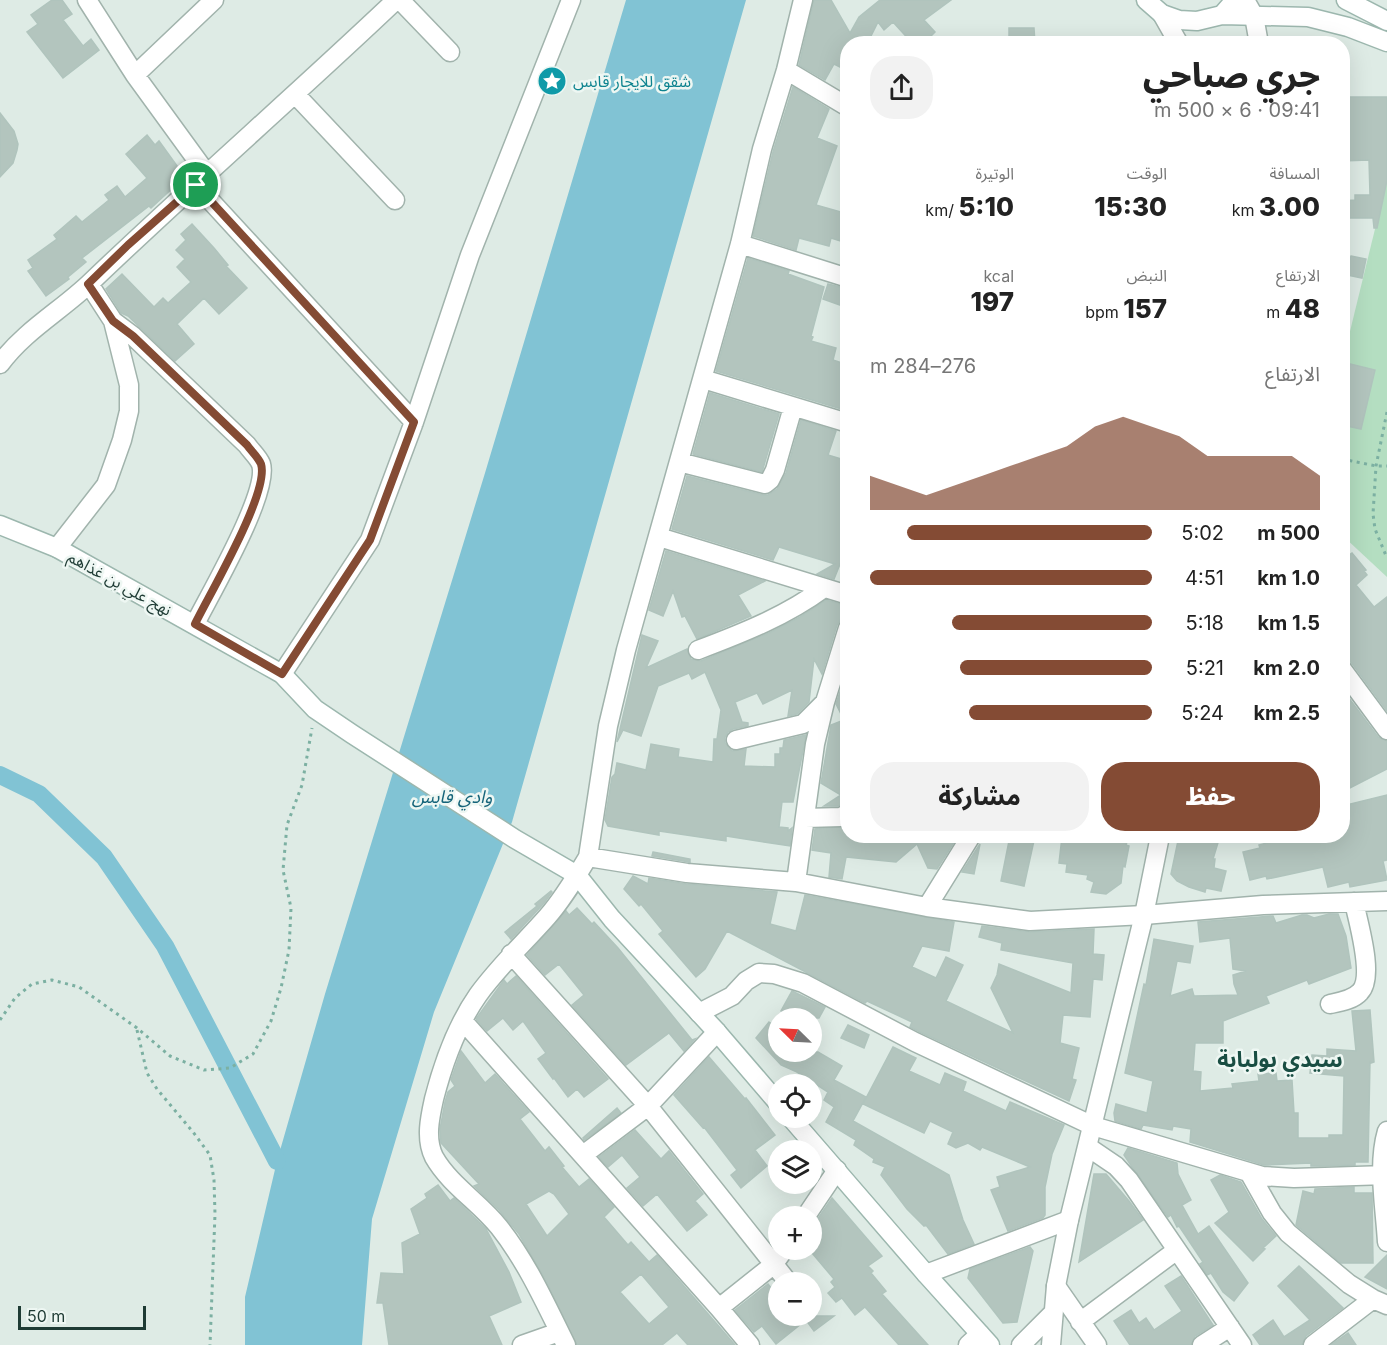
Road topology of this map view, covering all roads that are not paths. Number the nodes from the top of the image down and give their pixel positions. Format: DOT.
graph roads {
  1 [pos="87,0"];
  2 [pos="214,0"];
  3 [pos="398,0"];
  4 [pos="571,0"];
  5 [pos="804,0"];
  6 [pos="1235,0"];
  7 [pos="1245,0"];
  8 [pos="1346,0"];
  9 [pos="1148,5"];
  10 [pos="1222,15"];
  11 [pos="1254,16"];
  12 [pos="1387,21"];
  13 [pos="1173,36"];
  14 [pos="1258,36"];
  15 [pos="1387,42"];
  16 [pos="450,52"];
  17 [pos="786,70"];
  18 [pos="135,75"];
  19 [pos="295,94"];
  20 [pos="840,102"];
  21 [pos="202,180"];
  22 [pos="395,200"];
  23 [pos="741,244"];
  24 [pos="840,275"];
  25 [pos="88,284"];
  26 [pos="113,321"];
  27 [pos="0,364"];
  28 [pos="703,378"];
  29 [pos="793,407"];
  30 [pos="840,421"];
  31 [pos="414,422"];
  32 [pos="680,462"];
  33 [pos="0,525"];
  34 [pos="659,537"];
  35 [pos="57,548"];
  36 [pos="824,588"];
  37 [pos="840,593"];
  38 [pos="195,624"];
  39 [pos="698,650"];
  40 [pos="840,654"];
  41 [pos="282,674"];
  42 [pos="1350,680"];
  43 [pos="825,702"];
  44 [pos="1387,730"];
  45 [pos="736,740"];
  46 [pos="840,817"];
  47 [pos="805,818"];
  48 [pos="967,843"];
  49 [pos="1159,843"];
  50 [pos="588,857"];
  51 [pos="577,875"];
  52 [pos="796,882"];
  53 [pos="1387,901"];
  54 [pos="1354,902"];
  55 [pos="927,907"];
  56 [pos="1144,915"];
  57 [pos="511,954"];
  58 [pos="1330,1004"];
  59 [pos="699,1014"];
  60 [pos="463,1021"];
  61 [pos="717,1032"];
  62 [pos="768,1091"];
  63 [pos="648,1106"];
  64 [pos="1094,1126"];
  65 [pos="800,1128"];
  66 [pos="1387,1131"];
  67 [pos="1088,1147"];
  68 [pos="583,1155"];
  69 [pos="837,1170"];
  70 [pos="1250,1174"];
  71 [pos="1385,1175"];
  72 [pos="813,1206"];
  73 [pos="1069,1220"];
  74 [pos="1387,1242"];
  75 [pos="1177,1251"];
  76 [pos="777,1260"];
  77 [pos="773,1265"];
  78 [pos="779,1272"];
  79 [pos="926,1274"];
  80 [pos="1056,1286"];
  81 [pos="1380,1302"];
  82 [pos="719,1308"];
  83 [pos="1052,1314"];
  84 [pos="1080,1322"];
  85 [pos="1230,1327"];
  86 [pos="563,1339"];
  87 [pos="979,1341"];
  88 [pos="522,1345"];
  89 [pos="750,1345"];
  90 [pos="1021,1345"];
  91 [pos="1051,1345"];
  92 [pos="1096,1345"];
  93 [pos="1202,1345"];
  94 [pos="1242,1345"];
  95 [pos="1313,1345"];
  1 -- 18 [label="street"];
  2 -- 18 [label="street"];
  3 -- 16 [label="street"];
  3 -- 19 [label="street"];
  4 -- 31 [label="street"];
  5 -- 17 [label="street"];
  6 -- 10 [label="street"];
  7 -- 11 [label="street"];
  8 -- 12 [label="street"];
  9 -- 10 [label="street"];
  9 -- 13 [label="street"];
  10 -- 11 [label="street"];
  11 -- 14 [label="street"];
  11 -- 15 [label="street"];
  17 -- 20 [label="street"];
  17 -- 23 [label="street"];
  18 -- 21 [label="street"];
  19 -- 21 [label="street"];
  19 -- 22 [label="street"];
  21 -- 25 [label="street"];
  21 -- 31 [label="street"];
  23 -- 24 [label="street"];
  23 -- 28 [label="street"];
  25 -- 26 [label="street"];
  25 -- 27 [label="street"];
  26 -- 35 [label="street"];
  26 -- 38 [label="street"];
  28 -- 29 [label="street"];
  28 -- 32 [label="street"];
  29 -- 30 [label="street"];
  29 -- 32 [label="street"];
  31 -- 41 [label="street"];
  32 -- 34 [label="street"];
  33 -- 35 [label="street, نهج علي بن غذاهم"];
  34 -- 36 [label="street"];
  34 -- 50 [label="street"];
  35 -- 38 [label="street, نهج علي بن غذاهم"];
  36 -- 37 [label="street"];
  36 -- 39 [label="street"];
  38 -- 41 [label="street, نهج علي بن غذاهم"];
  40 -- 43 [label="street"];
  41 -- 51 [label="street, نهج علي بن غذاهم"];
  42 -- 44 [label="street"];
  43 -- 45 [label="street"];
  43 -- 47 [label="street"];
  46 -- 47 [label="street"];
  47 -- 52 [label="street"];
  48 -- 55 [label="street"];
  49 -- 56 [label="street"];
  50 -- 51 [label="street"];
  50 -- 52 [label="street"];
  51 -- 57 [label="street"];
  51 -- 59 [label="street"];
  52 -- 55 [label="street"];
  53 -- 54 [label="street"];
  54 -- 56 [label="street"];
  54 -- 58 [label="street"];
  55 -- 56 [label="street"];
  56 -- 64 [label="street"];
  57 -- 60 [label="street"];
  57 -- 63 [label="street"];
  59 -- 61 [label="street"];
  59 -- 64 [label="street"];
  60 -- 68 [label="street"];
  60 -- 86 [label="street"];
  61 -- 62 [label="street"];
  61 -- 63 [label="street"];
  63 -- 68 [label="street"];
  63 -- 77 [label="street"];
  64 -- 67 [label="street"];
  64 -- 70 [label="street"];
  65 -- 69 [label="street"];
  66 -- 71 [label="street"];
  67 -- 73 [label="street"];
  67 -- 75 [label="street"];
  68 -- 82 [label="street"];
  69 -- 72 [label="street"];
  69 -- 79 [label="street"];
  70 -- 71 [label="street"];
  70 -- 81 [label="street"];
  71 -- 74 [label="street"];
  73 -- 79 [label="street"];
  73 -- 80 [label="street"];
  75 -- 84 [label="street"];
  75 -- 85 [label="street"];
  76 -- 77 [label="street"];
  77 -- 78 [label="street"];
  77 -- 82 [label="street"];
  79 -- 87 [label="street"];
  80 -- 83 [label="street"];
  80 -- 84 [label="street"];
  81 -- 95 [label="street"];
  82 -- 89 [label="street"];
  83 -- 90 [label="street"];
  83 -- 91 [label="street"];
  84 -- 92 [label="street"];
  85 -- 93 [label="street"];
  85 -- 94 [label="street"];
  86 -- 88 [label="street"];
}
